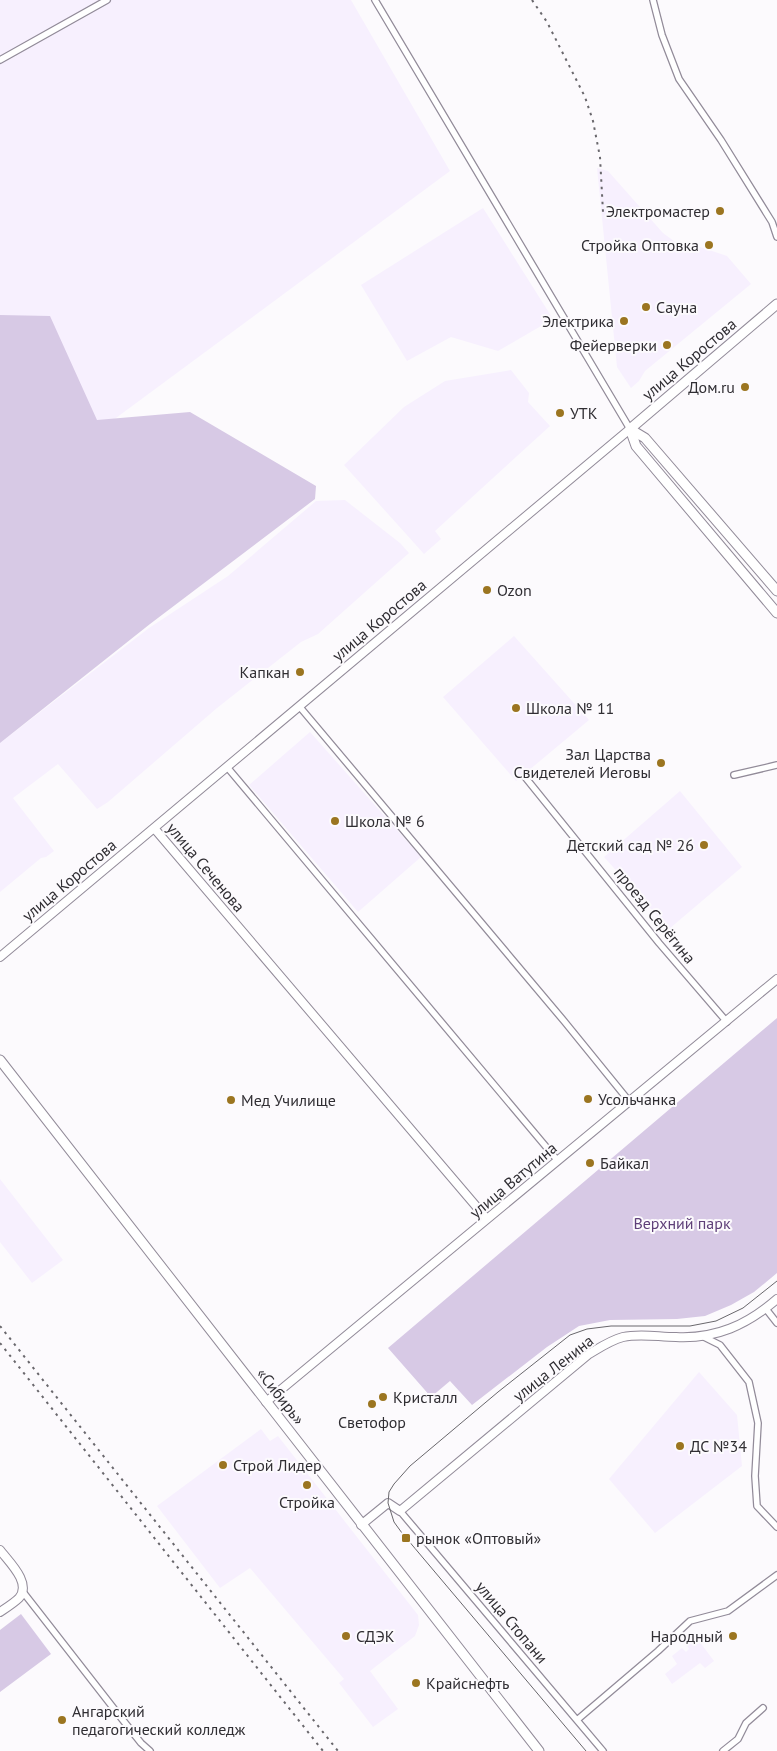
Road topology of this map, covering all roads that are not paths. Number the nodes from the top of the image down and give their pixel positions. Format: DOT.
graph roads {
  1 [pos="107,0"];
  2 [pos="375,0"];
  3 [pos="653,0"];
  4 [pos="0,60"];
  5 [pos="777,237"];
  6 [pos="777,304"];
  7 [pos="630,428"];
  8 [pos="777,591"];
  9 [pos="777,613"];
  10 [pos="299,706"];
  11 [pos="777,765"];
  12 [pos="227,767"];
  13 [pos="734,775"];
  14 [pos="524,777"];
  15 [pos="154,828"];
  16 [pos="0,958"];
  17 [pos="777,979"];
  18 [pos="727,1022"];
  19 [pos="0,1060"];
  20 [pos="629,1101"];
  21 [pos="558,1161"];
  22 [pos="480,1212"];
  23 [pos="487,1219"];
  24 [pos="777,1299"];
  25 [pos="766,1309"];
  26 [pos="777,1323"];
  27 [pos="702,1336"];
  28 [pos="266,1402"];
  29 [pos="400,1511"];
  30 [pos="361,1525"];
  31 [pos="777,1527"];
  32 [pos="0,1550"];
  33 [pos="777,1575"];
  34 [pos="20,1595"];
  35 [pos="0,1612"];
  36 [pos="763,1708"];
  37 [pos="577,1720"];
  38 [pos="150,1751"];
  39 [pos="539,1751"];
  40 [pos="603,1751"];
  41 [pos="724,1751"];
  1 -- 4 [label="street"];
  2 -- 7 [label="street"];
  3 -- 5 [label="street"];
  6 -- 7 [label="main road, улица Коростова"];
  7 -- 8 [label="main road"];
  7 -- 9 [label="main road"];
  7 -- 10 [label="street, улица Коростова"];
  10 -- 12 [label="street, улица Коростова"];
  10 -- 20 [label="street"];
  11 -- 13 [label="street"];
  12 -- 15 [label="street, улица Коростова"];
  12 -- 21 [label="street"];
  14 -- 18 [label="street, проезд Серёгина"];
  15 -- 16 [label="street, улица Коростова"];
  15 -- 22 [label="street, улица Сеченова"];
  17 -- 18 [label="street, улица Ватутина"];
  18 -- 20 [label="street, улица Ватутина"];
  19 -- 28 [label="main road, «Сибирь»"];
  20 -- 21 [label="street, улица Ватутина"];
  21 -- 23 [label="street, улица Ватутина"];
  22 -- 23 [label="street, улица Сеченова"];
  23 -- 28 [label="street, улица Ватутина"];
  24 -- 25 [label="street, улица Ленина"];
  25 -- 26 [label="street"];
  25 -- 27 [label="street, улица Ленина"];
  27 -- 29 [label="street, улица Ленина"];
  27 -- 31 [label="street"];
  28 -- 30 [label="main road, «Сибирь»"];
  29 -- 30 [label="street"];
  29 -- 37 [label="street, улица Стопани"];
  30 -- 39 [label="main road, «Сибирь»"];
  32 -- 34 [label="street"];
  33 -- 37 [label="street"];
  34 -- 35 [label="street"];
  34 -- 38 [label="street"];
  36 -- 41 [label="street"];
  37 -- 40 [label="street, улица Стопани"];
}
